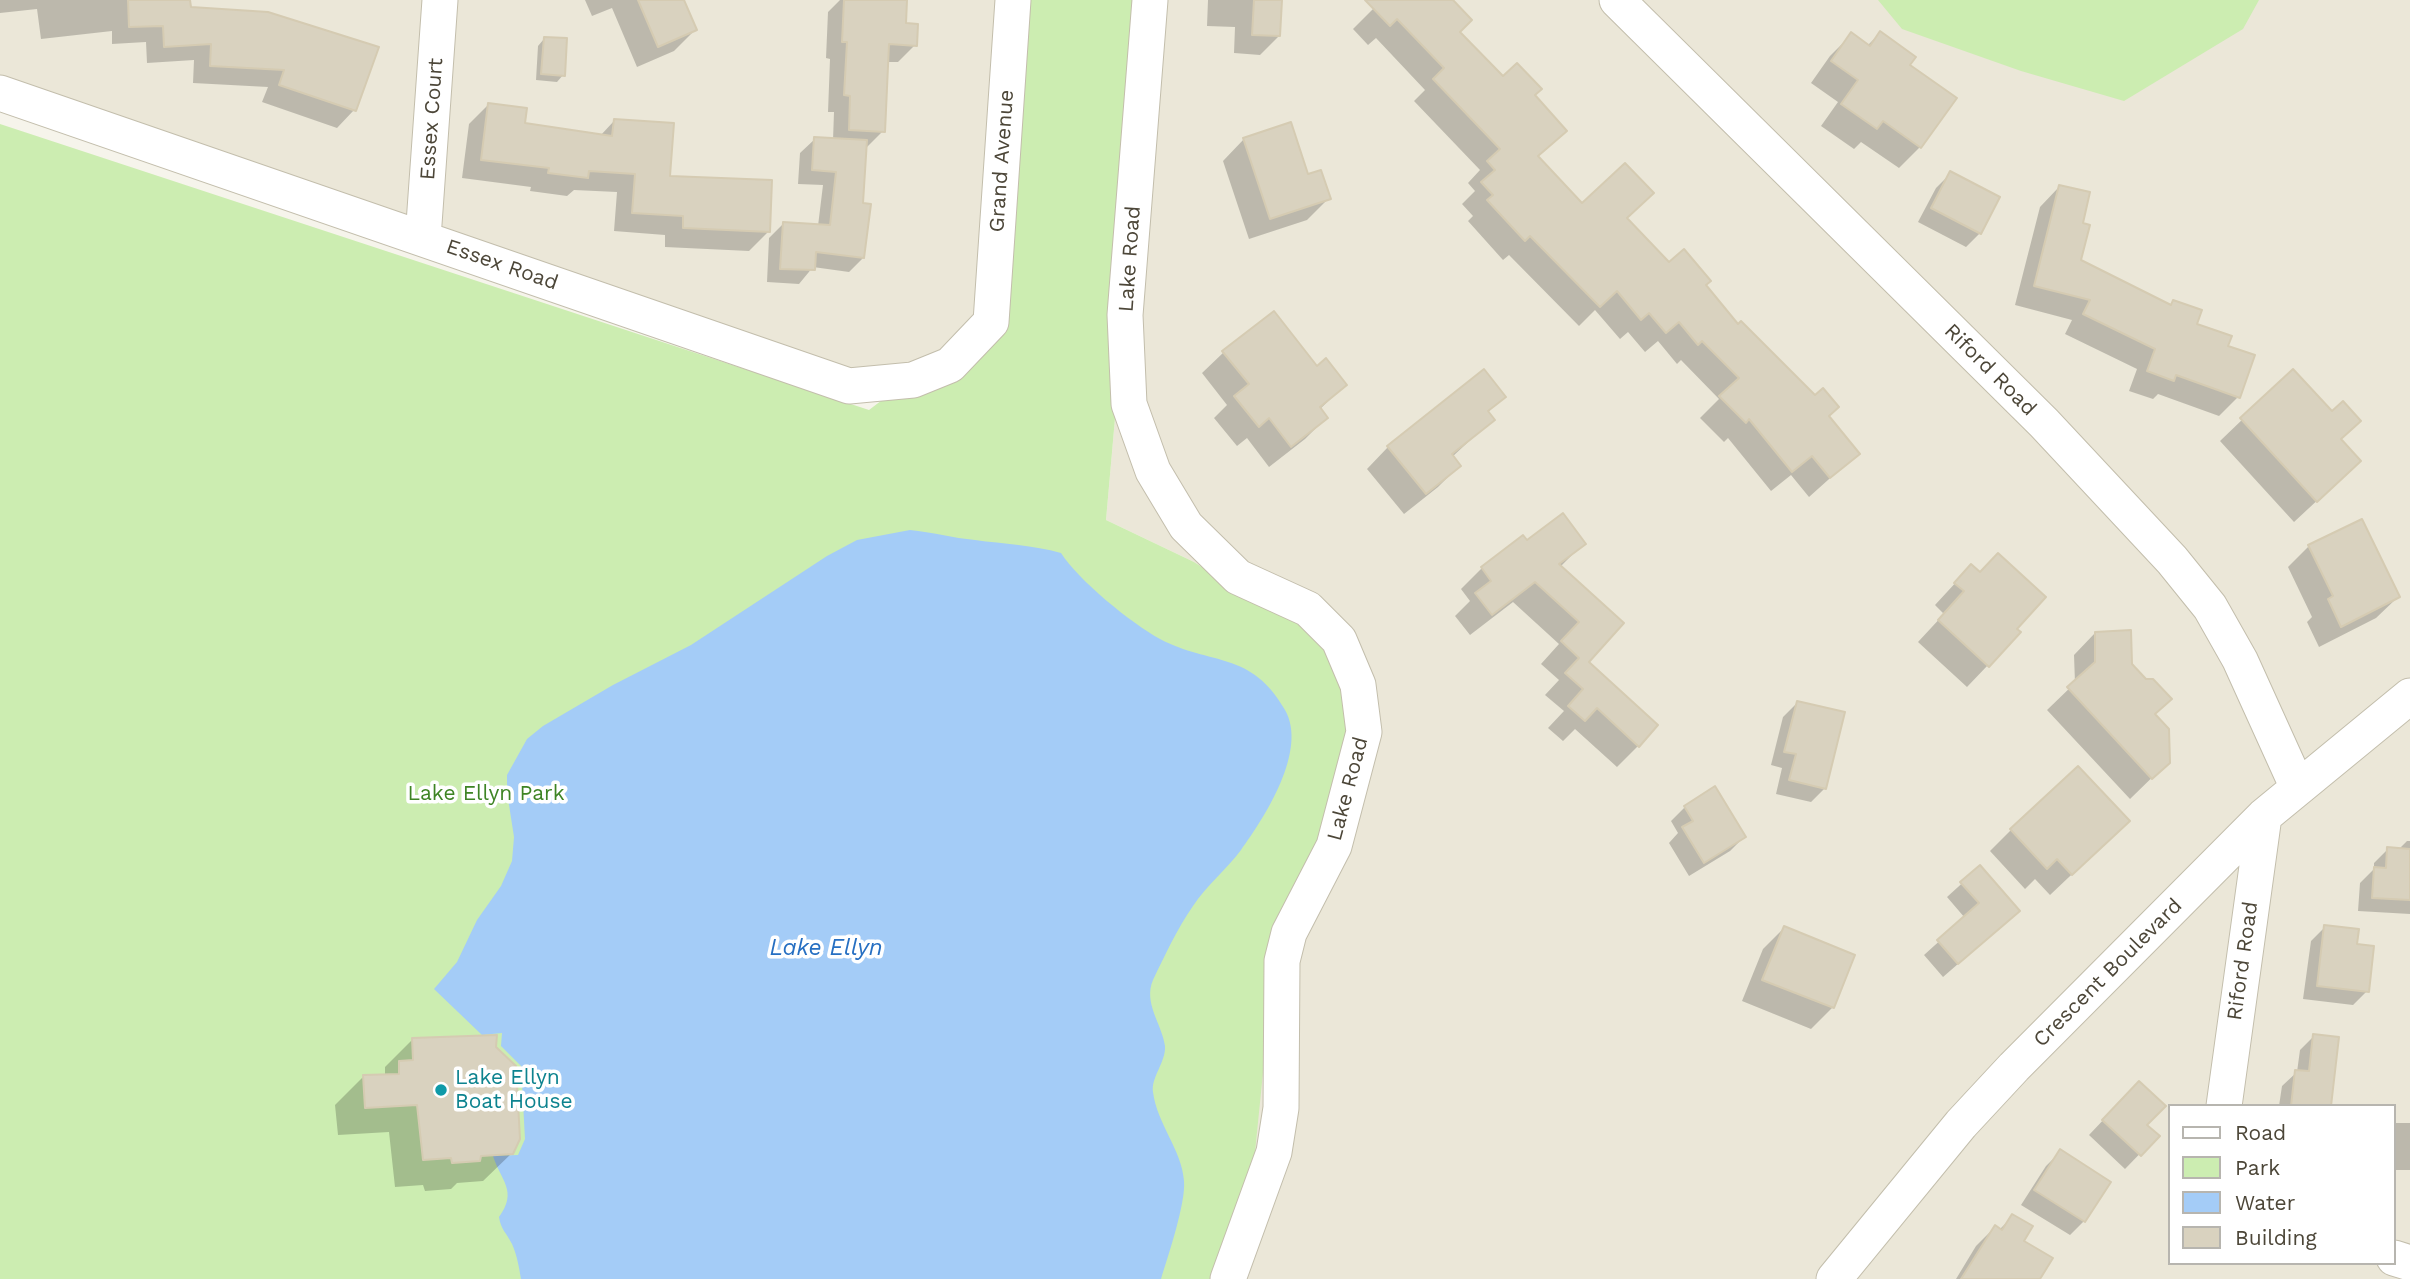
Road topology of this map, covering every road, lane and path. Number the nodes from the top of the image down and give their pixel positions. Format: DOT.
graph roads {
  1 [pos="440,0"];
  2 [pos="1013,0"];
  3 [pos="1150,0"];
  4 [pos="1617,0"];
  5 [pos="0,93"];
  6 [pos="423,238"];
  7 [pos="990,323"];
  8 [pos="2410,696"];
  9 [pos="2298,788"];
  10 [pos="2264,816"];
  11 [pos="2224,1104"];
  12 [pos="1228,1279"];
  13 [pos="1834,1279"];
  1 -- 6 [label="street, Essex Court"];
  2 -- 7 [label="street, Grand Avenue"];
  3 -- 12 [label="street, Lake Road"];
  4 -- 9 [label="street, Riford Road"];
  5 -- 6 [label="street, Essex Road"];
  6 -- 7 [label="street, Essex Road"];
  8 -- 9 [label="street, Crescent Boulevard"];
  9 -- 10 [label="street, Crescent Boulevard"];
  10 -- 11 [label="street, Riford Road"];
  10 -- 13 [label="street, Crescent Boulevard"];
}
